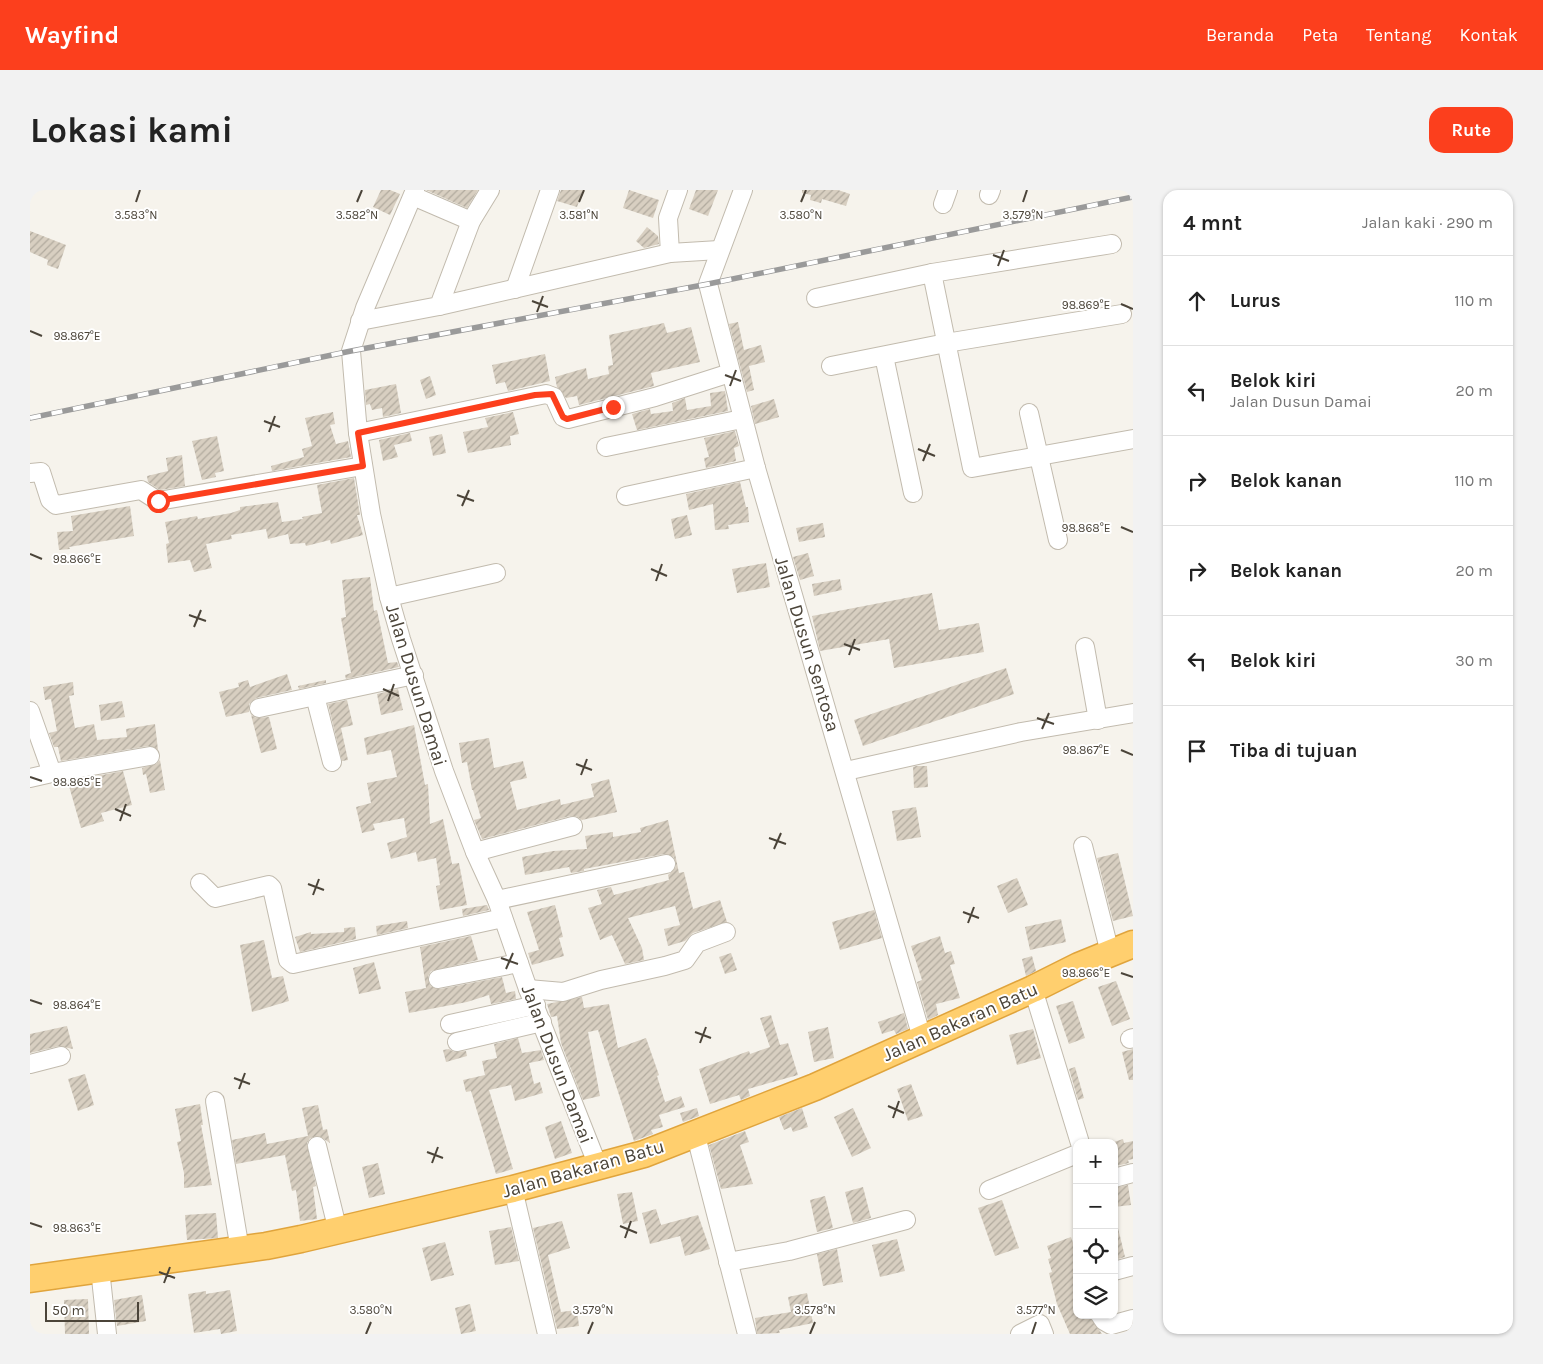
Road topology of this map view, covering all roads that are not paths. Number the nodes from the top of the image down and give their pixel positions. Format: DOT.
graph roads {
  1 [pos="490,190"];
  2 [pos="550,190"];
  3 [pos="678,190"];
  4 [pos="742,190"];
  5 [pos="414,193"];
  6 [pos="471,221"];
  7 [pos="1112,244"];
  8 [pos="719,250"];
  9 [pos="670,253"];
  10 [pos="932,273"];
  11 [pos="516,289"];
  12 [pos="816,298"];
  13 [pos="439,306"];
  14 [pos="1122,314"];
  15 [pos="360,320"];
  16 [pos="946,343"];
  17 [pos="884,356"];
  18 [pos="831,366"];
  19 [pos="730,373"];
  20 [pos="1029,413"];
  21 [pos="742,419"];
  22 [pos="358,433"];
  23 [pos="1133,439"];
  24 [pos="606,447"];
  25 [pos="1038,456"];
  26 [pos="363,466"];
  27 [pos="756,468"];
  28 [pos="30,473"];
  29 [pos="913,493"];
  30 [pos="626,496"];
  31 [pos="1058,540"];
  32 [pos="496,574"];
  33 [pos="389,597"];
  34 [pos="1085,647"];
  35 [pos="414,675"];
  36 [pos="315,696"];
  37 [pos="259,708"];
  38 [pos="30,711"];
  39 [pos="1133,713"];
  40 [pos="1098,720"];
  41 [pos="150,756"];
  42 [pos="332,762"];
  43 [pos="846,771"];
  44 [pos="52,773"];
  45 [pos="30,778"];
  46 [pos="573,826"];
  47 [pos="1083,846"];
  48 [pos="475,852"];
  49 [pos="666,864"];
  50 [pos="200,883"];
  51 [pos="497,900"];
  52 [pos="503,918"];
  53 [pos="726,932"];
  54 [pos="1121,949"];
  55 [pos="519,963"];
  56 [pos="438,979"];
  57 [pos="528,988"];
  58 [pos="1033,990"];
  59 [pos="539,1013"];
  60 [pos="450,1024"];
  61 [pos="922,1038"];
  62 [pos="456,1042"];
  63 [pos="61,1056"];
  64 [pos="30,1064"];
  65 [pos="215,1101"];
  66 [pos="695,1132"];
  67 [pos="1079,1139"];
  68 [pos="317,1146"];
  69 [pos="1073,1156"];
  70 [pos="598,1166"];
  71 [pos="1133,1173"];
  72 [pos="1118,1177"];
  73 [pos="512,1189"];
  74 [pos="989,1190"];
  75 [pos="906,1220"];
  76 [pos="338,1231"];
  77 [pos="240,1250"];
  78 [pos="728,1262"];
  79 [pos="1133,1266"];
  80 [pos="100,1269"];
  81 [pos="1118,1270"];
  82 [pos="30,1279"];
  83 [pos="1103,1319"];
  84 [pos="1133,1319"];
  85 [pos="107,1334"];
  86 [pos="546,1334"];
  87 [pos="747,1334"];
  88 [pos="1020,1334"];
  89 [pos="1044,1334"];
  1 -- 6 [label="street"];
  2 -- 11 [label="street"];
  3 -- 9 [label="street"];
  4 -- 8 [label="street, Jalan Dusun Sentosa"];
  5 -- 6 [label="street"];
  5 -- 15 [label="street, Jalan Dusun Damai"];
  6 -- 13 [label="street"];
  7 -- 10 [label="street"];
  8 -- 9 [label="street"];
  8 -- 19 [label="street, Jalan Dusun Sentosa"];
  9 -- 11 [label="street"];
  10 -- 12 [label="street"];
  10 -- 16 [label="street"];
  11 -- 13 [label="street"];
  13 -- 15 [label="street"];
  14 -- 16 [label="street"];
  15 -- 22 [label="street, Jalan Dusun Damai"];
  16 -- 17 [label="street"];
  16 -- 25 [label="street"];
  17 -- 18 [label="street"];
  17 -- 29 [label="street"];
  19 -- 21 [label="street, Jalan Dusun Sentosa"];
  19 -- 22 [label="street"];
  20 -- 25 [label="street"];
  21 -- 24 [label="street"];
  21 -- 27 [label="street, Jalan Dusun Sentosa"];
  22 -- 26 [label="street, Jalan Dusun Damai"];
  23 -- 25 [label="street"];
  25 -- 31 [label="street"];
  26 -- 28 [label="street"];
  26 -- 33 [label="street, Jalan Dusun Damai"];
  27 -- 30 [label="street"];
  27 -- 43 [label="street, Jalan Dusun Sentosa"];
  32 -- 33 [label="street"];
  33 -- 35 [label="street, Jalan Dusun Damai"];
  34 -- 40 [label="street"];
  35 -- 36 [label="street"];
  35 -- 48 [label="street, Jalan Dusun Damai"];
  36 -- 37 [label="street"];
  36 -- 42 [label="street"];
  38 -- 44 [label="street"];
  39 -- 40 [label="street"];
  40 -- 43 [label="street"];
  41 -- 44 [label="street"];
  43 -- 61 [label="street, Jalan Dusun Sentosa"];
  44 -- 45 [label="street"];
  46 -- 48 [label="street"];
  47 -- 54 [label="street"];
  48 -- 51 [label="street, Jalan Dusun Damai"];
  49 -- 51 [label="street"];
  50 -- 52 [label="street"];
  51 -- 52 [label="street, Jalan Dusun Damai"];
  52 -- 55 [label="street, Jalan Dusun Damai"];
  53 -- 57 [label="street"];
  54 -- 58 [label="highway, Jalan Bakaran Batu"];
  55 -- 56 [label="street"];
  55 -- 57 [label="street, Jalan Dusun Damai"];
  57 -- 59 [label="street, Jalan Dusun Damai"];
  58 -- 61 [label="highway, Jalan Bakaran Batu"];
  58 -- 67 [label="street"];
  59 -- 60 [label="street"];
  59 -- 62 [label="street"];
  59 -- 70 [label="street, Jalan Dusun Damai"];
  61 -- 66 [label="highway, Jalan Bakaran Batu"];
  63 -- 64 [label="street"];
  65 -- 77 [label="street"];
  66 -- 70 [label="highway, Jalan Bakaran Batu"];
  66 -- 78 [label="street"];
  68 -- 76 [label="street"];
  69 -- 74 [label="street"];
  70 -- 73 [label="highway, Jalan Bakaran Batu"];
  71 -- 72 [label="street"];
  73 -- 76 [label="highway, Jalan Bakaran Batu"];
  73 -- 86 [label="street"];
  75 -- 78 [label="street"];
  76 -- 77 [label="highway, Jalan Bakaran Batu"];
  77 -- 80 [label="highway, Jalan Bakaran Batu"];
  78 -- 87 [label="street"];
  79 -- 81 [label="street"];
  80 -- 82 [label="highway, Jalan Bakaran Batu"];
  80 -- 85 [label="street"];
  83 -- 84 [label="street"];
  88 -- 89 [label="street"];
}
